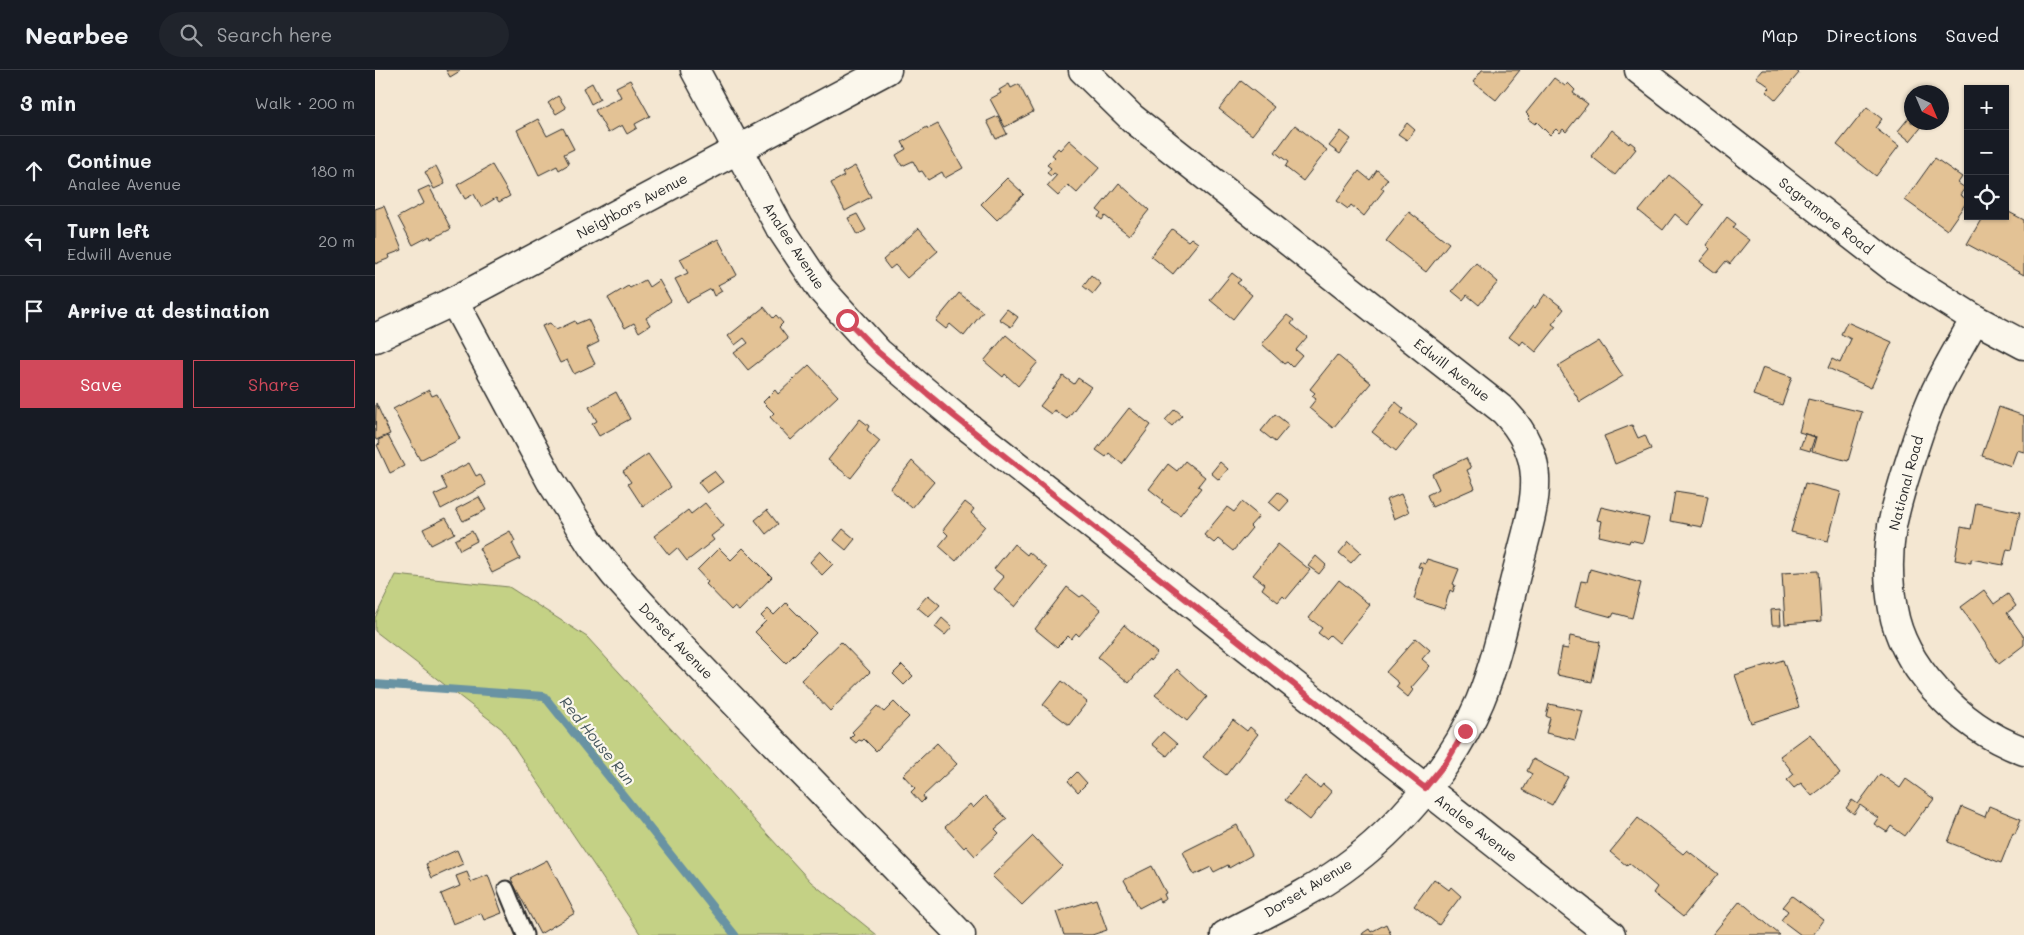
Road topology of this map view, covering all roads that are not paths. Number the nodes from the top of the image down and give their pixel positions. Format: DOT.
graph roads {
  1 [pos="695,70"];
  2 [pos="887,70"];
  3 [pos="1083,70"];
  4 [pos="1639,70"];
  5 [pos="737,150"];
  6 [pos="454,301"];
  7 [pos="1975,319"];
  8 [pos="375,338"];
  9 [pos="2024,345"];
  10 [pos="2024,751"];
  11 [pos="1425,788"];
  12 [pos="506,889"];
  13 [pos="525,935"];
  14 [pos="961,935"];
  15 [pos="1225,935"];
  16 [pos="1611,935"];
  1 -- 5 [label="street, Analee Avenue"];
  2 -- 5 [label="street, Neighbors Avenue"];
  3 -- 11 [label="street, Edwill Avenue"];
  4 -- 7 [label="street, Sagramore Road"];
  5 -- 6 [label="street, Neighbors Avenue"];
  5 -- 11 [label="street, Analee Avenue"];
  6 -- 8 [label="street, Neighbors Avenue"];
  6 -- 14 [label="street, Dorset Avenue"];
  7 -- 9 [label="street, Sagramore Road"];
  7 -- 10 [label="street, National Road"];
  11 -- 15 [label="street, Dorset Avenue"];
  11 -- 16 [label="street, Analee Avenue"];
  12 -- 13 [label="lane"];
}
